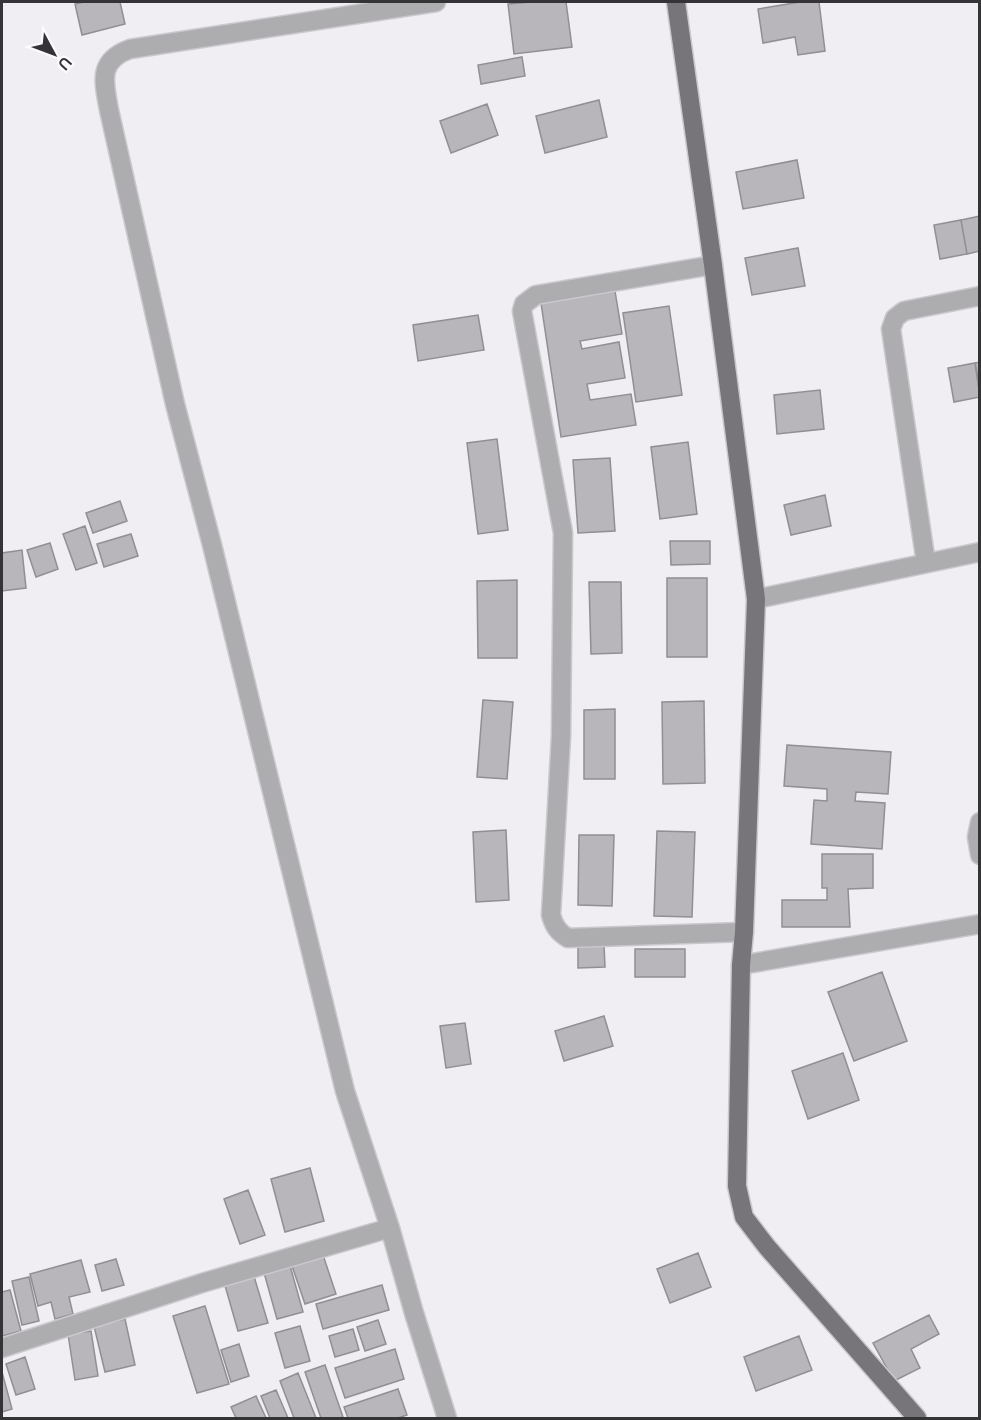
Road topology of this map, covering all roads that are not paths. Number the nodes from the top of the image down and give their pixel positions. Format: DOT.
graph roads {
  1 [pos="436,2"];
  2 [pos="676,2"];
  3 [pos="713,265"];
  4 [pos="980,297"];
  5 [pos="980,552"];
  6 [pos="926,563"];
  7 [pos="756,598"];
  8 [pos="980,822"];
  9 [pos="980,855"];
  10 [pos="980,924"];
  11 [pos="744,932"];
  12 [pos="741,965"];
  13 [pos="390,1228"];
  14 [pos="2,1348"];
  15 [pos="447,1419"];
  16 [pos="917,1419"];
  1 -- 13 [label="street"];
  2 -- 3 [label="main road"];
  3 -- 7 [label="main road"];
  3 -- 11 [label="street"];
  4 -- 6 [label="street"];
  5 -- 6 [label="street"];
  6 -- 7 [label="street"];
  7 -- 11 [label="main road"];
  8 -- 9 [label="street"];
  10 -- 12 [label="street"];
  11 -- 12 [label="main road"];
  12 -- 16 [label="main road"];
  13 -- 14 [label="street"];
  13 -- 15 [label="street"];
}
